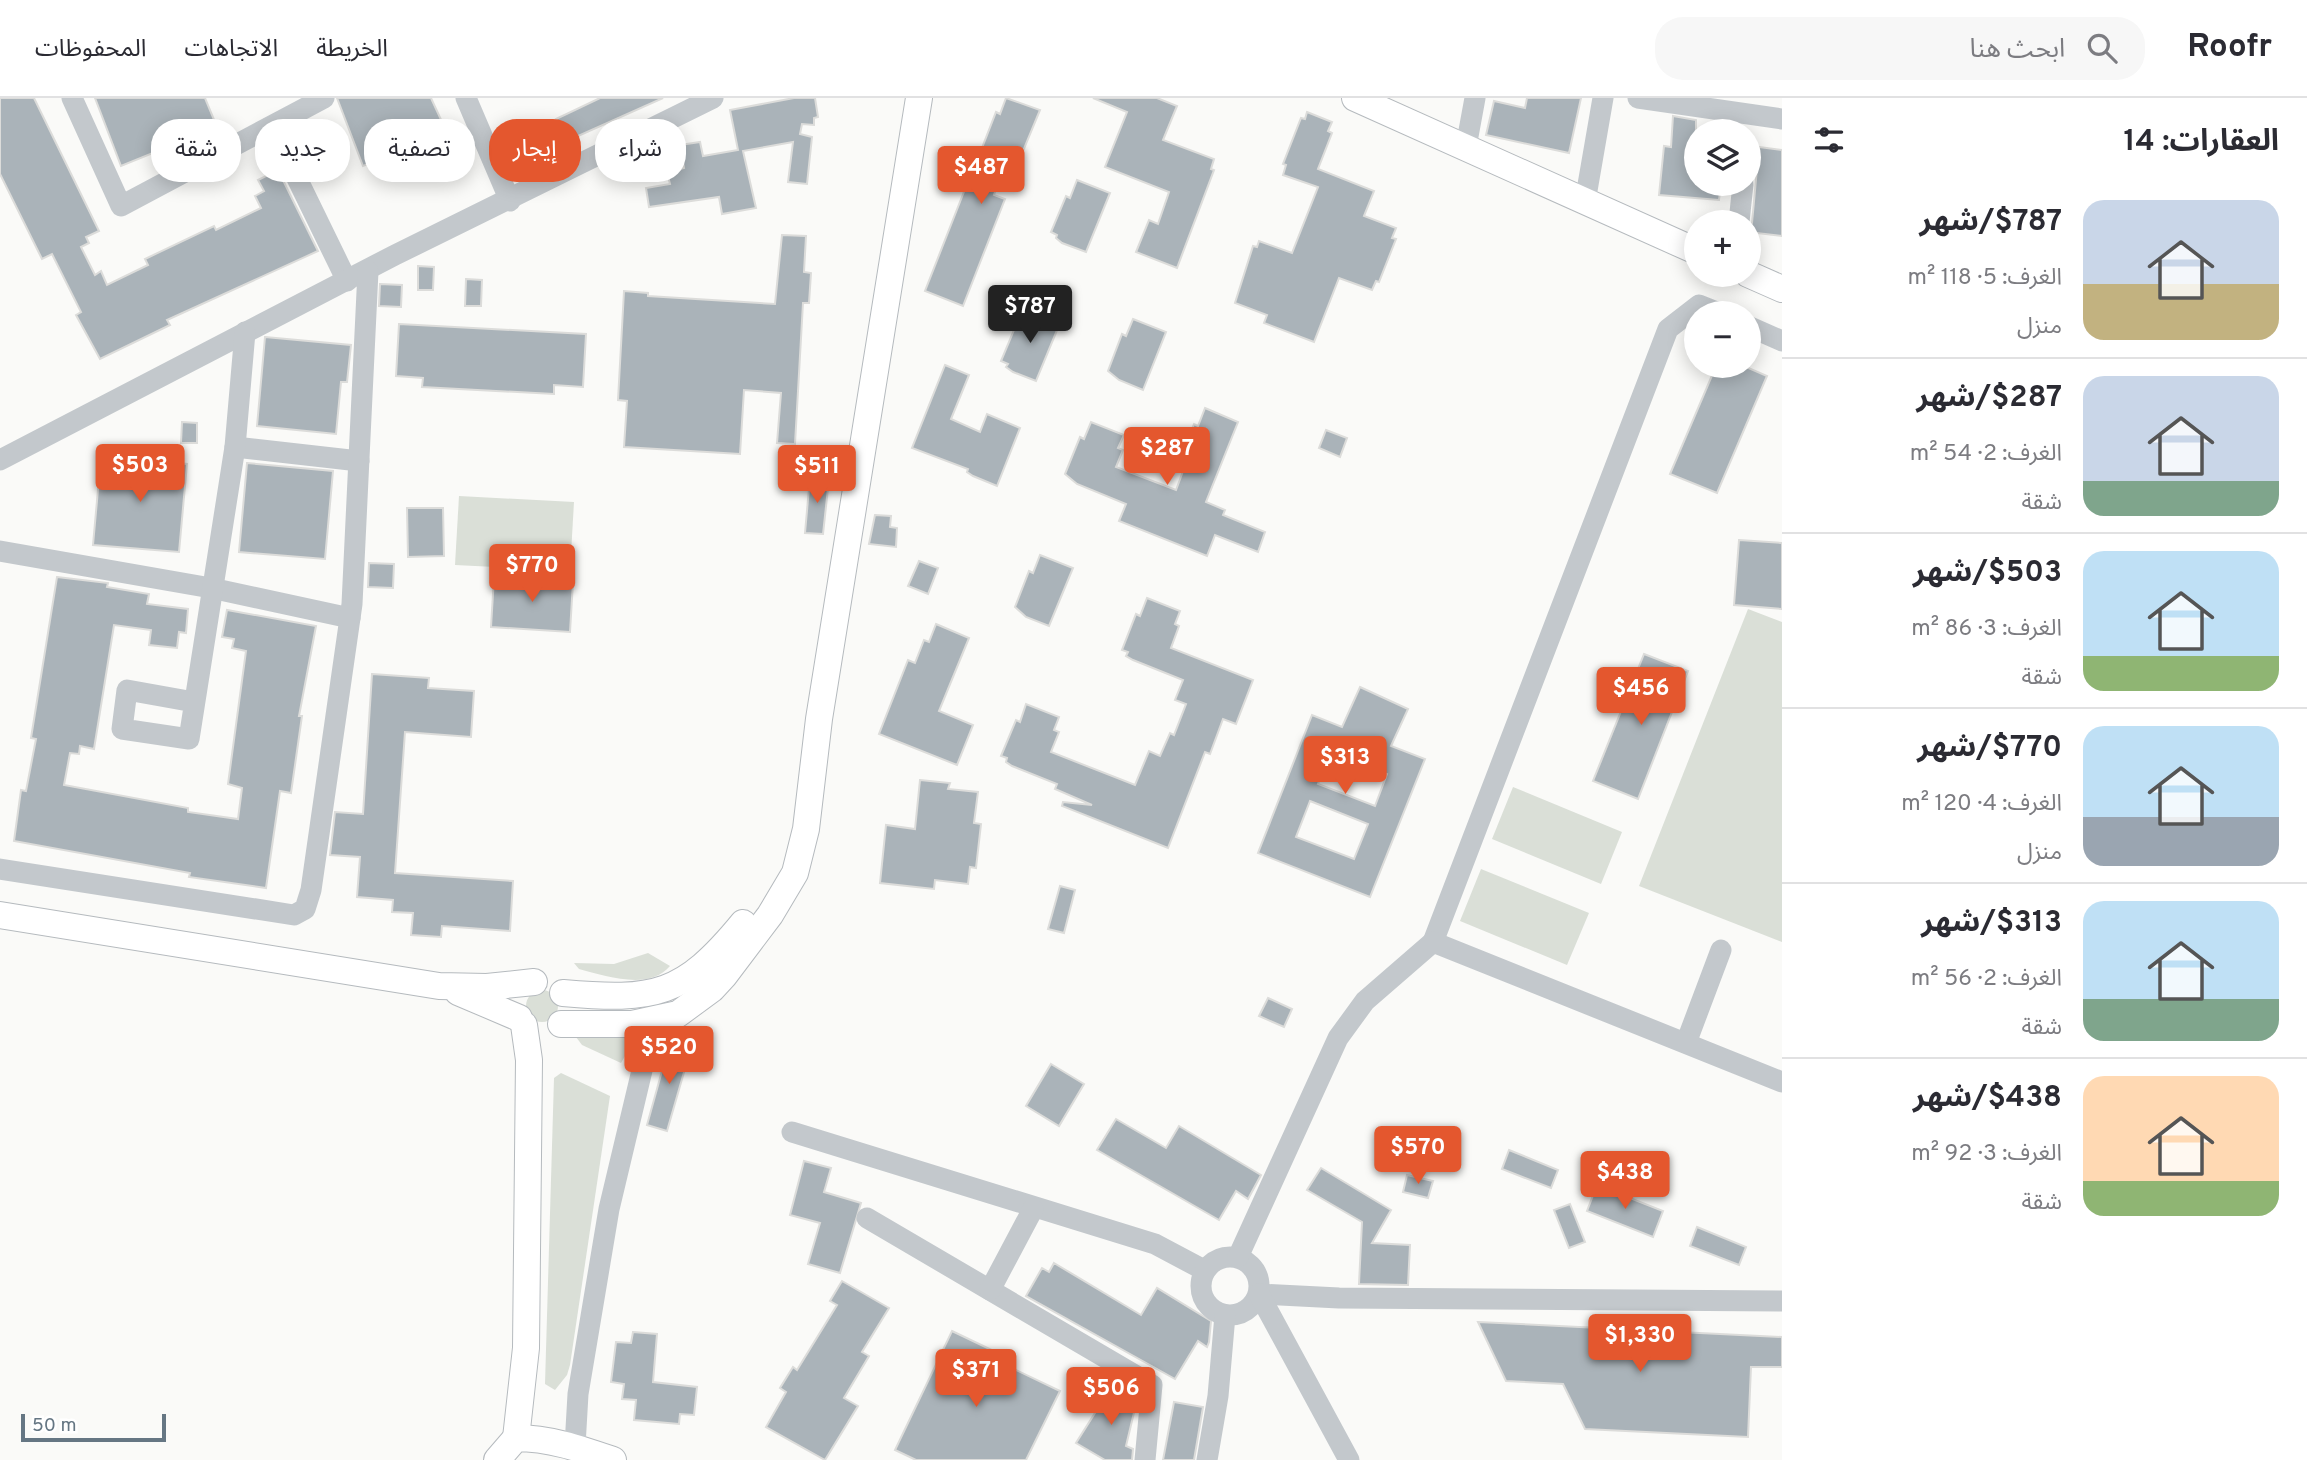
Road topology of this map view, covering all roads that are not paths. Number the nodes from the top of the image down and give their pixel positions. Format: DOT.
graph roads {
  1 [pos="72,98"];
  2 [pos="324,98"];
  3 [pos="466,98"];
  4 [pos="919,98"];
  5 [pos="1356,98"];
  6 [pos="1475,98"];
  7 [pos="1603,98"];
  8 [pos="1638,98"];
  9 [pos="707,99"];
  10 [pos="286,119"];
  11 [pos="1731,119"];
  12 [pos="1782,119"];
  13 [pos="1761,122"];
  14 [pos="255,136"];
  15 [pos="1466,147"];
  16 [pos="299,182"];
  17 [pos="509,201"];
  18 [pos="1585,202"];
  19 [pos="1684,246"];
  20 [pos="368,271"];
  21 [pos="1761,280"];
  22 [pos="347,281"];
  23 [pos="1782,289"];
  24 [pos="1684,317"];
  25 [pos="245,332"];
  26 [pos="1761,332"];
  27 [pos="1782,341"];
  28 [pos="235,447"];
  29 [pos="0,460"];
  30 [pos="359,461"];
  31 [pos="0,551"];
  32 [pos="211,588"];
  33 [pos="350,618"];
  34 [pos="194,702"];
  35 [pos="808,795"];
  36 [pos="0,869"];
  37 [pos="0,915"];
  38 [pos="1433,942"];
  39 [pos="1721,950"];
  40 [pos="534,982"];
  41 [pos="439,986"];
  42 [pos="563,993"];
  43 [pos="643,1023"];
  44 [pos="538,1025"];
  45 [pos="1686,1043"];
  46 [pos="1782,1083"];
  47 [pos="792,1132"];
  48 [pos="1033,1209"];
  49 [pos="867,1218"];
  50 [pos="1238,1257"];
  51 [pos="1204,1270"];
  52 [pos="990,1290"];
  53 [pos="1259,1294"];
  54 [pos="1782,1301"];
  55 [pos="1225,1315"];
  56 [pos="516,1438"];
  57 [pos="575,1446"];
  58 [pos="497,1460"];
  59 [pos="613,1460"];
  60 [pos="1145,1460"];
  61 [pos="1207,1460"];
  62 [pos="1349,1460"];
  1 -- 14 [label="street"];
  2 -- 10 [label="street"];
  3 -- 17 [label="street"];
  4 -- 35 [label="main road"];
  5 -- 15 [label="main road"];
  6 -- 15 [label="street"];
  7 -- 18 [label="street"];
  8 -- 11 [label="street"];
  9 -- 17 [label="street"];
  12 -- 13 [label="street"];
  15 -- 18 [label="main road"];
  16 -- 22 [label="street"];
  17 -- 20 [label="street"];
  18 -- 19 [label="main road"];
  20 -- 22 [label="street"];
  20 -- 30 [label="street"];
  21 -- 23 [label="main road"];
  22 -- 25 [label="street"];
  24 -- 38 [label="street"];
  25 -- 28 [label="street"];
  25 -- 29 [label="street"];
  26 -- 27 [label="street"];
  28 -- 30 [label="street"];
  28 -- 32 [label="street"];
  30 -- 33 [label="street"];
  31 -- 32 [label="street"];
  32 -- 33 [label="street"];
  32 -- 34 [label="street"];
  33 -- 36 [label="street"];
  35 -- 42 [label="main road"];
  35 -- 43 [label="main road"];
  37 -- 41 [label="main road"];
  38 -- 45 [label="street"];
  38 -- 50 [label="street"];
  39 -- 45 [label="street"];
  40 -- 41 [label="main road"];
  40 -- 42 [label="main road"];
  40 -- 44 [label="main road"];
  41 -- 44 [label="main road"];
  42 -- 44 [label="main road"];
  43 -- 44 [label="main road"];
  43 -- 57 [label="street"];
  44 -- 56 [label="main road"];
  45 -- 46 [label="street"];
  47 -- 48 [label="street"];
  48 -- 51 [label="street"];
  48 -- 52 [label="street"];
  49 -- 52 [label="street"];
  50 -- 51 [label="street"];
  50 -- 53 [label="street"];
  51 -- 55 [label="street"];
  52 -- 60 [label="street"];
  53 -- 54 [label="street"];
  53 -- 55 [label="street"];
  53 -- 62 [label="street"];
  55 -- 61 [label="street"];
  56 -- 57 [label="main road"];
  56 -- 58 [label="main road"];
  57 -- 59 [label="main road"];
}
